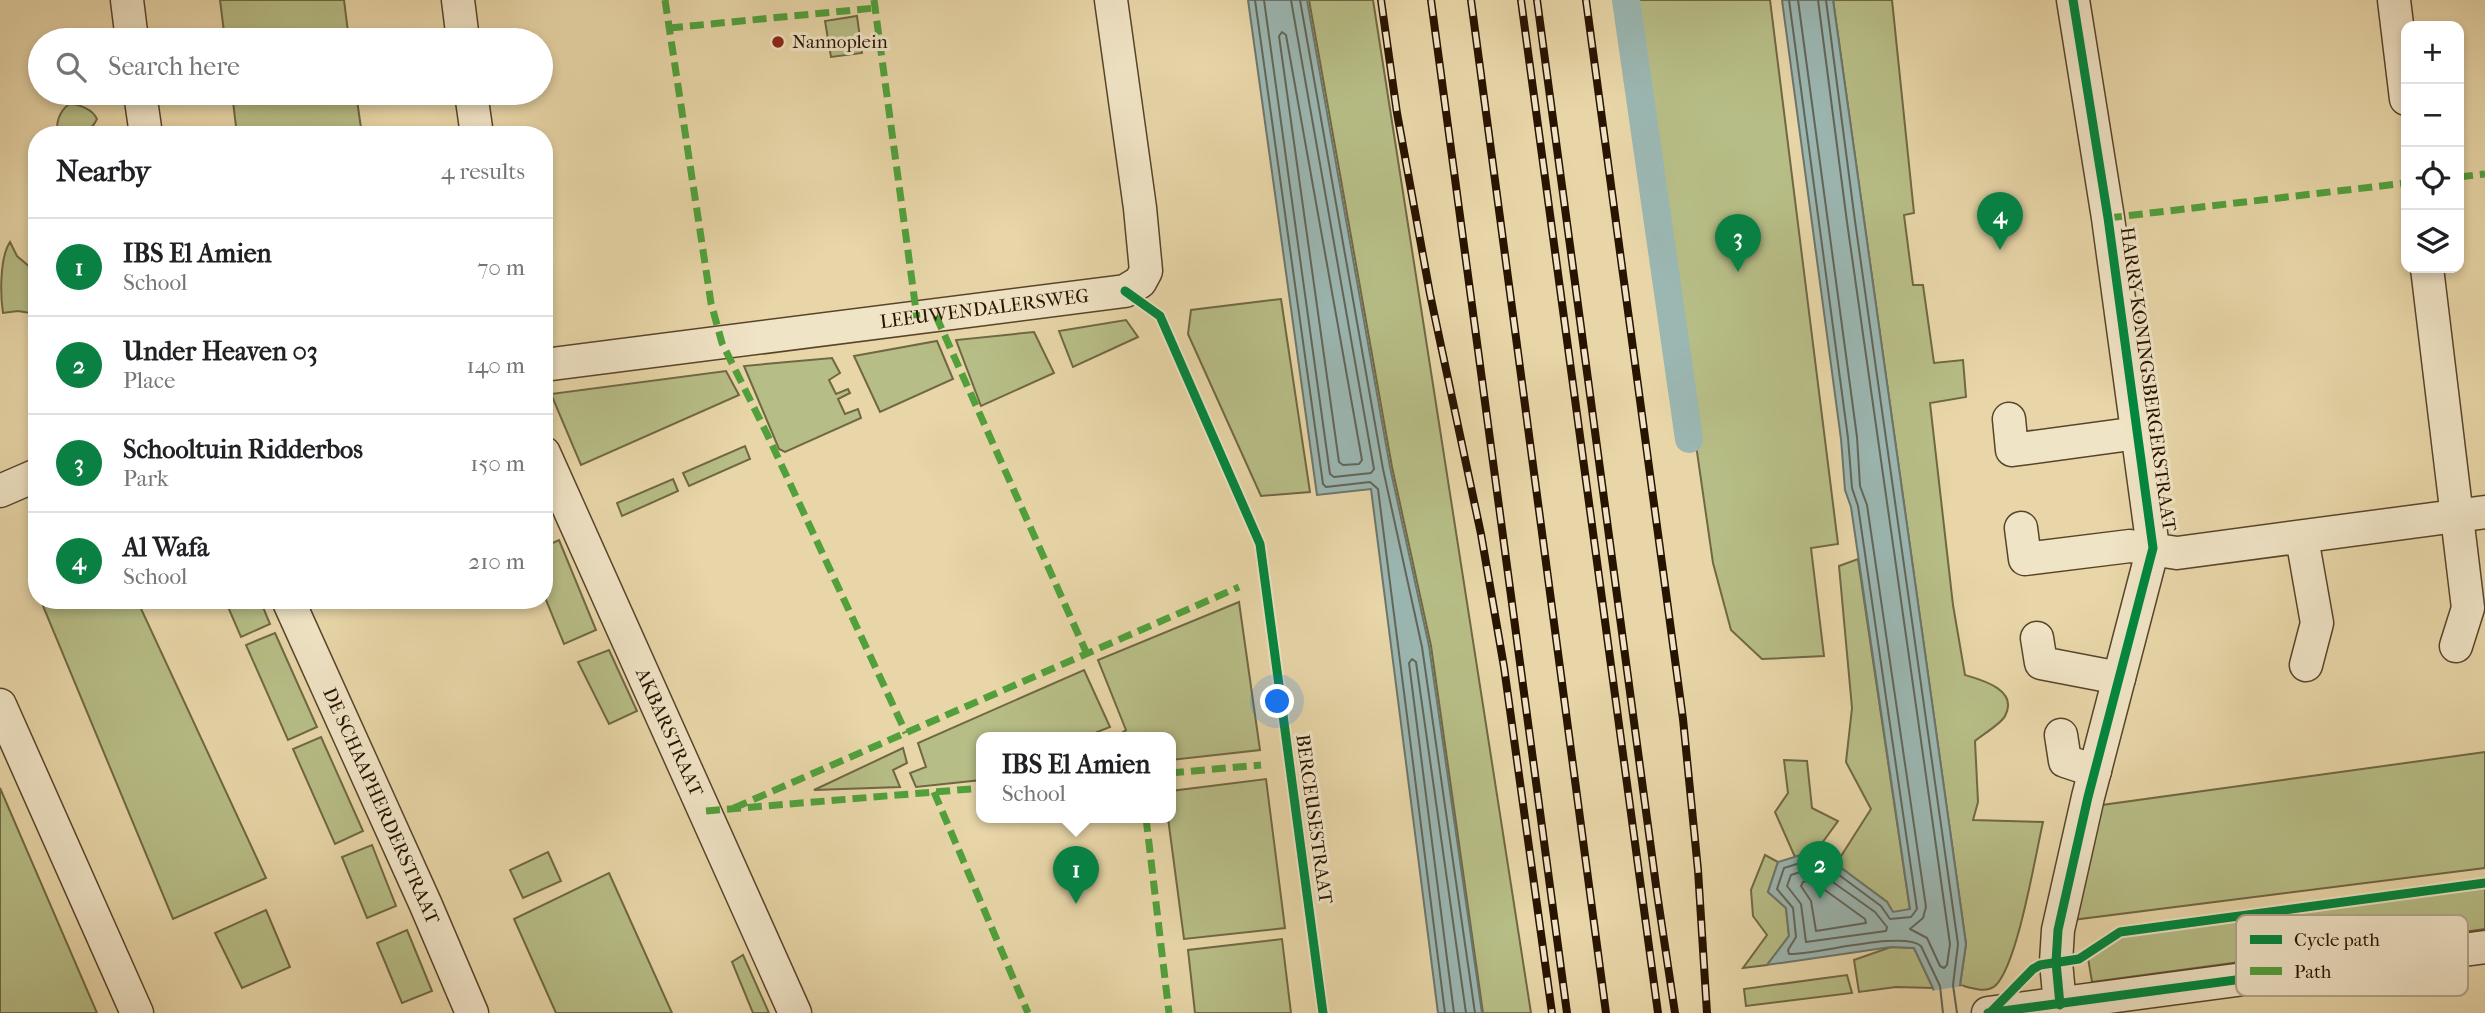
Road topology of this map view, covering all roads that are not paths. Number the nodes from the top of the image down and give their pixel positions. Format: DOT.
graph roads {
  1 [pos="127,0"];
  2 [pos="458,0"];
  3 [pos="1111,0"];
  4 [pos="2074,0"];
  5 [pos="2394,0"];
  6 [pos="130,28"];
  7 [pos="462,28"];
  8 [pos="2404,84"];
  9 [pos="142,105"];
  10 [pos="473,105"];
  11 [pos="145,126"];
  12 [pos="476,126"];
  13 [pos="2428,273"];
  14 [pos="553,364"];
  15 [pos="2009,419"];
  16 [pos="2138,433"];
  17 [pos="553,473"];
  18 [pos="28,479"];
  19 [pos="0,491"];
  20 [pos="2471,514"];
  21 [pos="2021,528"];
  22 [pos="2302,538"];
  23 [pos="2153,548"];
  24 [pos="292,609"];
  25 [pos="2038,638"];
  26 [pos="2456,646"];
  27 [pos="2306,665"];
  28 [pos="2119,678"];
  29 [pos="0,705"];
  30 [pos="2062,735"];
  31 [pos="2095,771"];
  32 [pos="2236,981"];
  33 [pos="2041,1008"];
  34 [pos="136,1013"];
  35 [pos="472,1013"];
  36 [pos="795,1013"];
  37 [pos="1988,1013"];
  1 -- 6 [label="street"];
  2 -- 7 [label="street"];
  3 -- 14 [label="street, LEEUWENDALERSWEG"];
  4 -- 16 [label="street, HARRY KONINGSBERGERSTRAAT"];
  5 -- 8 [label="street"];
  9 -- 11 [label="street"];
  10 -- 12 [label="street"];
  13 -- 20 [label="street"];
  15 -- 16 [label="street, HARRY KONINGSBERGERSTRAAT"];
  16 -- 23 [label="street, HARRY KONINGSBERGERSTRAAT"];
  17 -- 36 [label="street, AKBARSTRAAT"];
  18 -- 19 [label="street"];
  20 -- 22 [label="street"];
  20 -- 26 [label="street"];
  21 -- 23 [label="street, HARRY KONINGSBERGERSTRAAT"];
  22 -- 23 [label="street"];
  22 -- 27 [label="street"];
  23 -- 28 [label="street, HARRY KONINGSBERGERSTRAAT"];
  24 -- 35 [label="street, DE SCHAAPHERDERSTRAAT"];
  25 -- 28 [label="street"];
  28 -- 31 [label="street, HARRY KONINGSBERGERSTRAAT"];
  29 -- 34 [label="street"];
  30 -- 31 [label="street"];
  31 -- 33 [label="street, HARRY KONINGSBERGERSTRAAT"];
  32 -- 33 [label="street"];
  33 -- 37 [label="street"];
}
